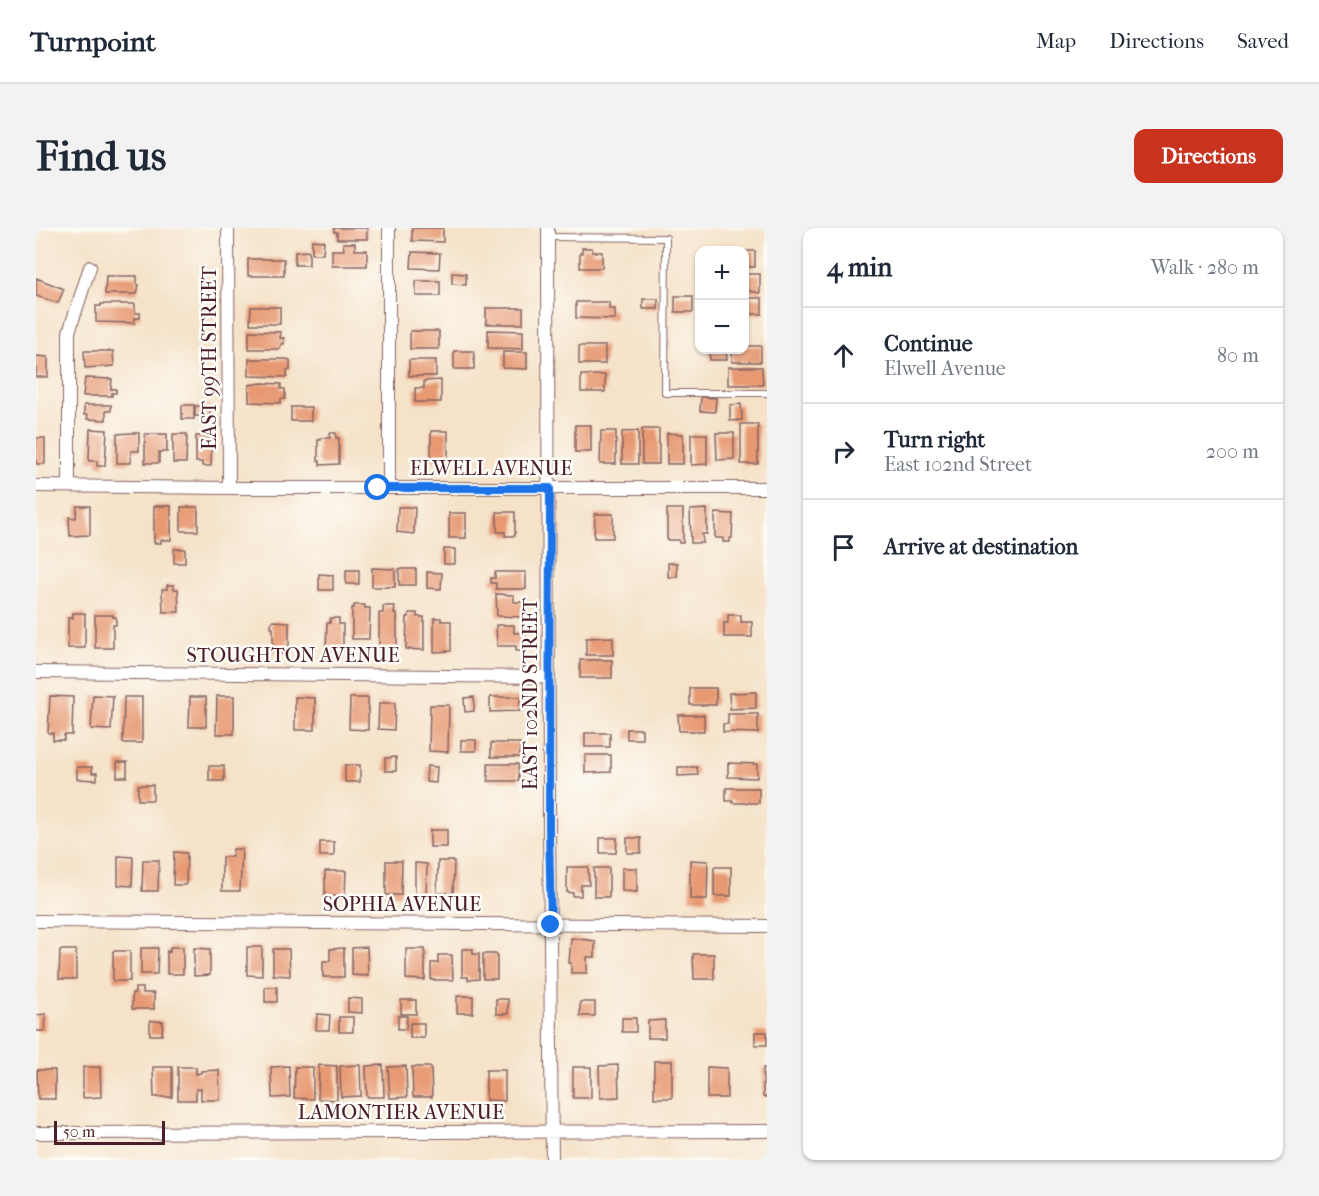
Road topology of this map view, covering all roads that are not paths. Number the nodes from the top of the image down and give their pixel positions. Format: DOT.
graph roads {
  1 [pos="228,228"];
  2 [pos="388,228"];
  3 [pos="548,233"];
  4 [pos="90,267"];
  5 [pos="767,393"];
  6 [pos="36,486"];
  7 [pos="69,486"];
  8 [pos="229,488"];
  9 [pos="389,488"];
  10 [pos="550,488"];
  11 [pos="767,488"];
  12 [pos="36,672"];
  13 [pos="549,677"];
  14 [pos="36,921"];
  15 [pos="551,925"];
  16 [pos="767,926"];
  17 [pos="553,1131"];
  18 [pos="767,1131"];
  19 [pos="36,1133"];
  20 [pos="552,1160"];
  1 -- 8 [label="street, EAST 99TH STREET"];
  2 -- 9 [label="street"];
  3 -- 5 [label="lane"];
  3 -- 10 [label="street, EAST 102ND STREET"];
  4 -- 7 [label="street"];
  6 -- 7 [label="street, ELWELL AVENUE"];
  7 -- 8 [label="street, ELWELL AVENUE"];
  8 -- 9 [label="street, ELWELL AVENUE"];
  9 -- 10 [label="street, ELWELL AVENUE"];
  10 -- 11 [label="street, ELWELL AVENUE"];
  10 -- 13 [label="street, EAST 102ND STREET"];
  12 -- 13 [label="street, STOUGHTON AVENUE"];
  13 -- 15 [label="street, EAST 102ND STREET"];
  14 -- 15 [label="street, SOPHIA AVENUE"];
  15 -- 16 [label="street, SOPHIA AVENUE"];
  15 -- 17 [label="street, EAST 102ND STREET"];
  17 -- 18 [label="street, LAMONTIER AVENUE"];
  17 -- 19 [label="street, LAMONTIER AVENUE"];
  17 -- 20 [label="street, EAST 102ND STREET"];
}
